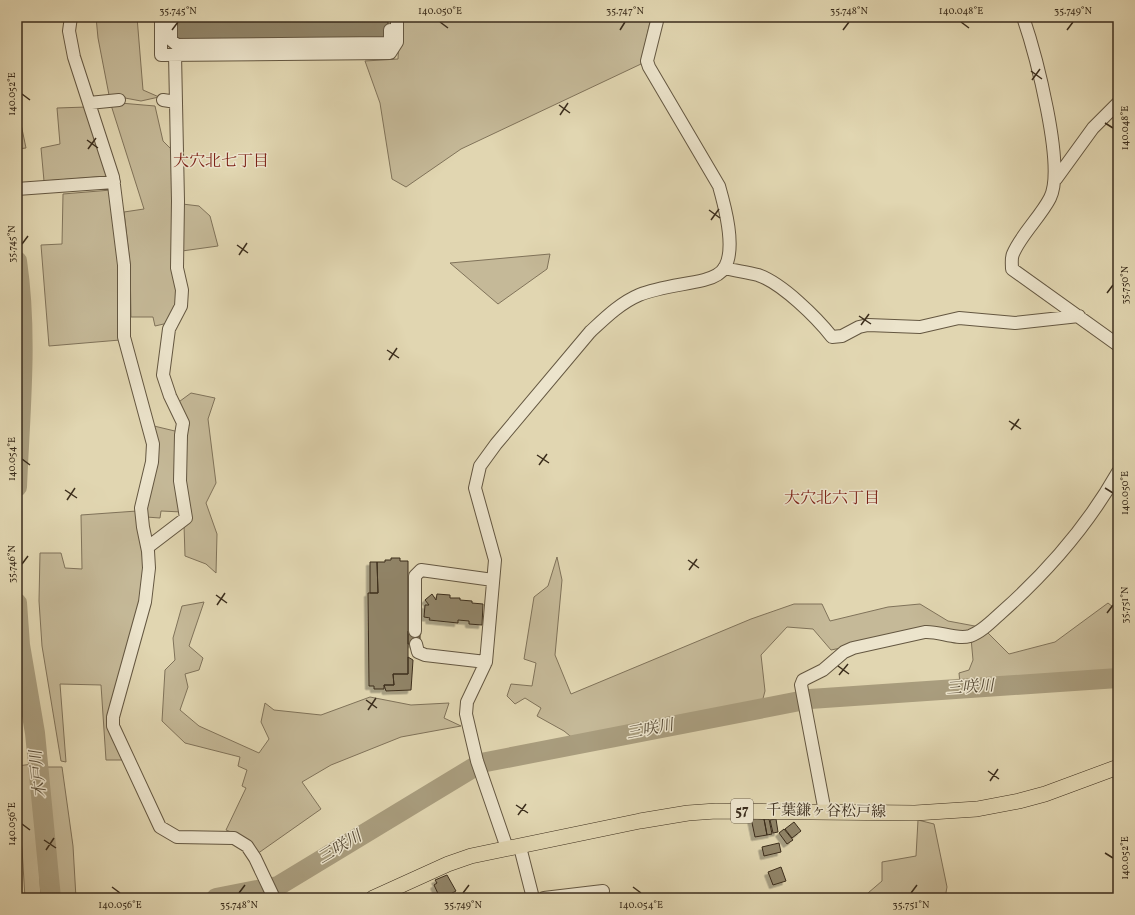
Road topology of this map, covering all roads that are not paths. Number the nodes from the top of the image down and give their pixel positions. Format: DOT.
graph roads {
  1 [pos="71,17"];
  2 [pos="161,17"];
  3 [pos="171,17"];
  4 [pos="390,17"];
  5 [pos="397,17"];
  6 [pos="658,17"];
  7 [pos="1023,17"];
  8 [pos="175,54"];
  9 [pos="119,100"];
  10 [pos="163,100"];
  11 [pos="176,102"];
  12 [pos="89,103"];
  13 [pos="1118,103"];
  14 [pos="1056,179"];
  15 [pos="114,182"];
  16 [pos="21,188"];
  17 [pos="724,268"];
  18 [pos="1079,316"];
  19 [pos="1118,345"];
  20 [pos="1118,472"];
  21 [pos="148,547"];
  22 [pos="494,580"];
  23 [pos="416,631"];
  24 [pos="416,644"];
  25 [pos="486,662"];
  26 [pos="1118,767"];
  27 [pos="825,812"];
  28 [pos="514,850"];
  29 [pos="271,891"];
  30 [pos="603,891"];
  31 [pos="372,898"];
  32 [pos="533,898"];
  33 [pos="544,898"];
  1 -- 12 [label="street"];
  2 -- 8 [label="street"];
  3 -- 4 [label="street"];
  5 -- 8 [label="street"];
  6 -- 17 [label="street"];
  7 -- 14 [label="street"];
  8 -- 11 [label="street"];
  9 -- 12 [label="street"];
  10 -- 11 [label="street"];
  11 -- 21 [label="street"];
  12 -- 15 [label="street"];
  13 -- 14 [label="street"];
  14 -- 18 [label="street"];
  15 -- 16 [label="street"];
  15 -- 21 [label="street"];
  17 -- 18 [label="street"];
  17 -- 22 [label="street"];
  18 -- 19 [label="street"];
  20 -- 27 [label="street"];
  21 -- 29 [label="street"];
  22 -- 23 [label="street"];
  22 -- 25 [label="street"];
  24 -- 25 [label="street"];
  25 -- 28 [label="street"];
  26 -- 27 [label="main road, 千葉鎌ヶ谷松戸線 / 57"];
  27 -- 28 [label="main road, 千葉鎌ヶ谷松戸線 / 57"];
  28 -- 31 [label="main road, 千葉鎌ヶ谷松戸線 / 57"];
  28 -- 32 [label="street"];
  30 -- 33 [label="street"];
}
